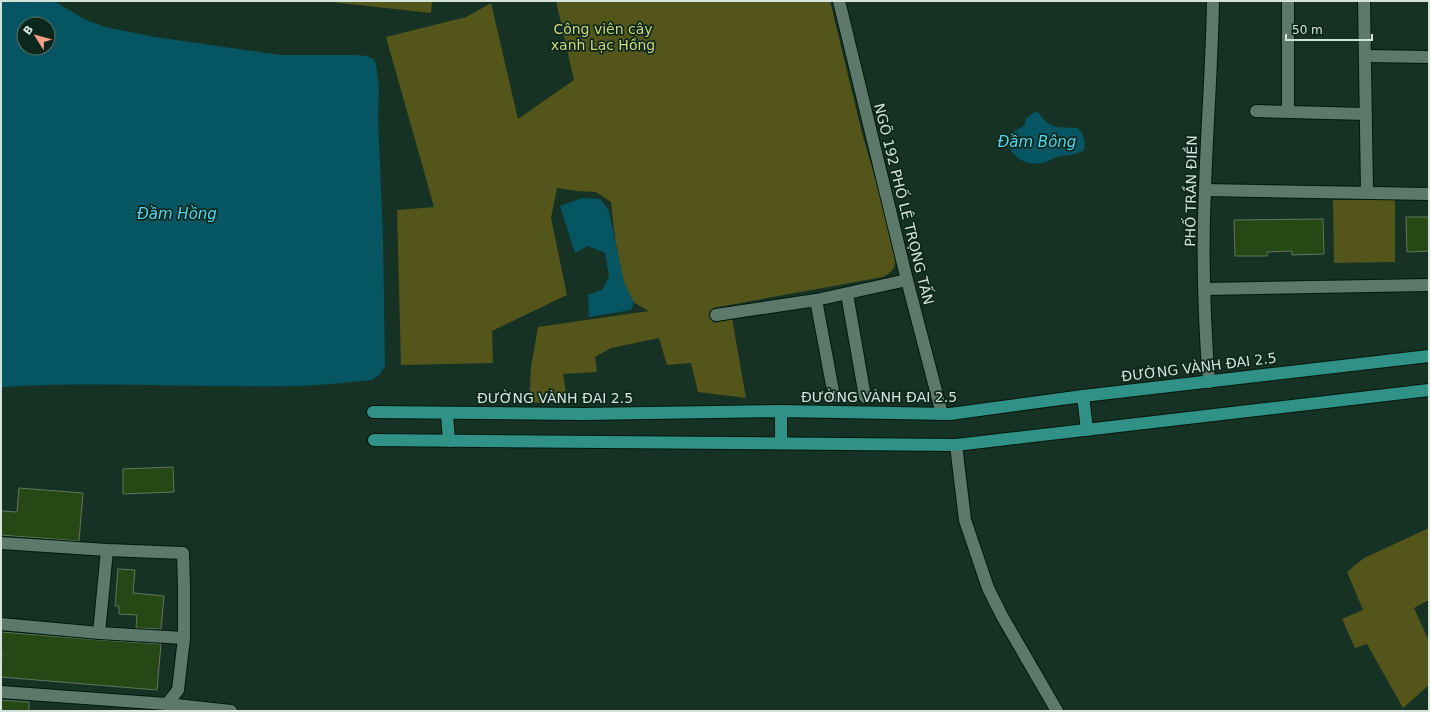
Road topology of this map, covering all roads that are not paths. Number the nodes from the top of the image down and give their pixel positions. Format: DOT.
graph roads {
  1 [pos="839,1"];
  2 [pos="1214,1"];
  3 [pos="1288,1"];
  4 [pos="1364,1"];
  5 [pos="1365,56"];
  6 [pos="1429,57"];
  7 [pos="1256,111"];
  8 [pos="1288,112"];
  9 [pos="1366,114"];
  10 [pos="1205,190"];
  11 [pos="1367,192"];
  12 [pos="1429,194"];
  13 [pos="907,280"];
  14 [pos="1429,285"];
  15 [pos="1204,289"];
  16 [pos="847,294"];
  17 [pos="816,300"];
  18 [pos="716,315"];
  19 [pos="1429,356"];
  20 [pos="1209,382"];
  21 [pos="1429,390"];
  22 [pos="834,396"];
  23 [pos="1084,396"];
  24 [pos="865,397"];
  25 [pos="781,411"];
  26 [pos="373,412"];
  27 [pos="447,414"];
  28 [pos="942,414"];
  29 [pos="1087,430"];
  30 [pos="374,440"];
  31 [pos="449,441"];
  32 [pos="781,444"];
  33 [pos="956,445"];
  34 [pos="1,543"];
  35 [pos="107,550"];
  36 [pos="1,624"];
  37 [pos="99,633"];
  38 [pos="184,638"];
  39 [pos="1,692"];
  40 [pos="167,704"];
  41 [pos="231,711"];
  42 [pos="1057,711"];
  1 -- 13 [label="street, NGÕ 192 PHỐ LÊ TRỌNG TẤN"];
  2 -- 10 [label="street, PHỐ TRẦN ĐIỀN"];
  3 -- 8 [label="street"];
  4 -- 5 [label="street"];
  5 -- 6 [label="street"];
  5 -- 9 [label="street"];
  7 -- 8 [label="street"];
  8 -- 9 [label="street"];
  9 -- 11 [label="street"];
  10 -- 11 [label="street"];
  10 -- 15 [label="street, PHỐ TRẦN ĐIỀN"];
  11 -- 12 [label="street"];
  13 -- 16 [label="street"];
  13 -- 28 [label="street, NGÕ 192 PHỐ LÊ TRỌNG TẤN"];
  14 -- 15 [label="street"];
  15 -- 20 [label="street, PHỐ TRẦN ĐIỀN"];
  16 -- 17 [label="street"];
  16 -- 24 [label="street"];
  17 -- 18 [label="street"];
  17 -- 22 [label="street"];
  19 -- 20 [label="main road, ĐƯỜNG VÀNH ĐAI 2.5"];
  20 -- 23 [label="main road, ĐƯỜNG VÀNH ĐAI 2.5"];
  21 -- 29 [label="main road"];
  23 -- 28 [label="main road, ĐƯỜNG VÀNH ĐAI 2.5"];
  23 -- 29 [label="main road"];
  25 -- 27 [label="main road, ĐƯỜNG VÀNH ĐAI 2.5"];
  25 -- 28 [label="main road, ĐƯỜNG VÀNH ĐAI 2.5"];
  25 -- 32 [label="main road"];
  26 -- 27 [label="main road, ĐƯỜNG VÀNH ĐAI 2.5"];
  27 -- 31 [label="main road"];
  29 -- 33 [label="main road"];
  30 -- 31 [label="main road"];
  31 -- 32 [label="main road"];
  32 -- 33 [label="main road"];
  33 -- 42 [label="street"];
  34 -- 35 [label="street"];
  35 -- 37 [label="street"];
  35 -- 38 [label="street"];
  36 -- 37 [label="street"];
  37 -- 38 [label="street"];
  38 -- 40 [label="street"];
  39 -- 40 [label="street"];
  40 -- 41 [label="street"];
}
